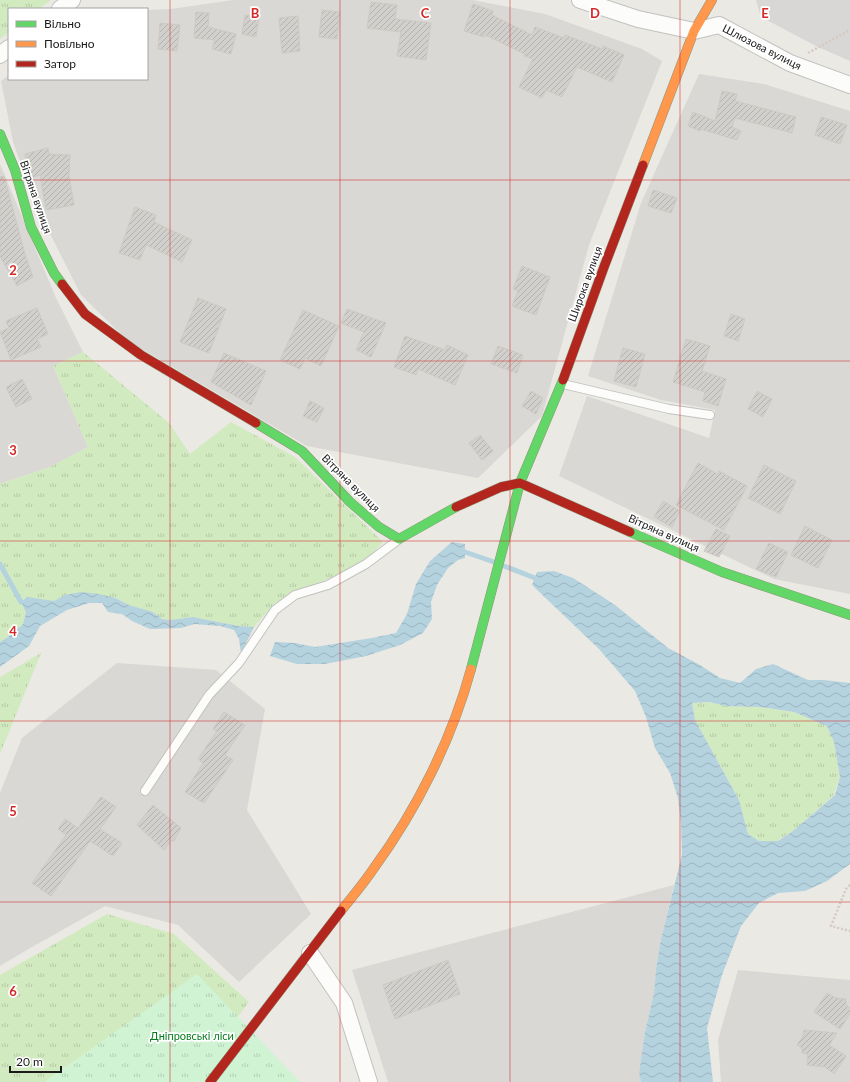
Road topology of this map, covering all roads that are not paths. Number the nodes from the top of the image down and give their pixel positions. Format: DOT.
graph roads {
  1 [pos="72,0"];
  2 [pos="580,0"];
  3 [pos="712,0"];
  4 [pos="61,8"];
  5 [pos="694,31"];
  6 [pos="8,49"];
  7 [pos="0,55"];
  8 [pos="850,85"];
  9 [pos="0,134"];
  10 [pos="562,384"];
  11 [pos="710,415"];
  12 [pos="520,483"];
  13 [pos="399,539"];
  14 [pos="850,615"];
  15 [pos="145,791"];
  16 [pos="310,953"];
  17 [pos="210,1082"];
  18 [pos="369,1082"];
  1 -- 4 [label="street"];
  2 -- 5 [label="street, Шлюзова вулиця"];
  3 -- 5 [label="main road, Широка вулиця"];
  5 -- 8 [label="street, Шлюзова вулиця"];
  5 -- 10 [label="main road, Широка вулиця"];
  6 -- 7 [label="street"];
  9 -- 13 [label="main road, Вітряна вулиця"];
  10 -- 11 [label="lane"];
  10 -- 12 [label="main road, Широка вулиця"];
  12 -- 13 [label="main road"];
  12 -- 14 [label="main road, Вітряна вулиця"];
  12 -- 16 [label="main road, Широка вулиця"];
  13 -- 15 [label="lane"];
  16 -- 17 [label="main road, Широка вулиця"];
  16 -- 18 [label="street"];
}
